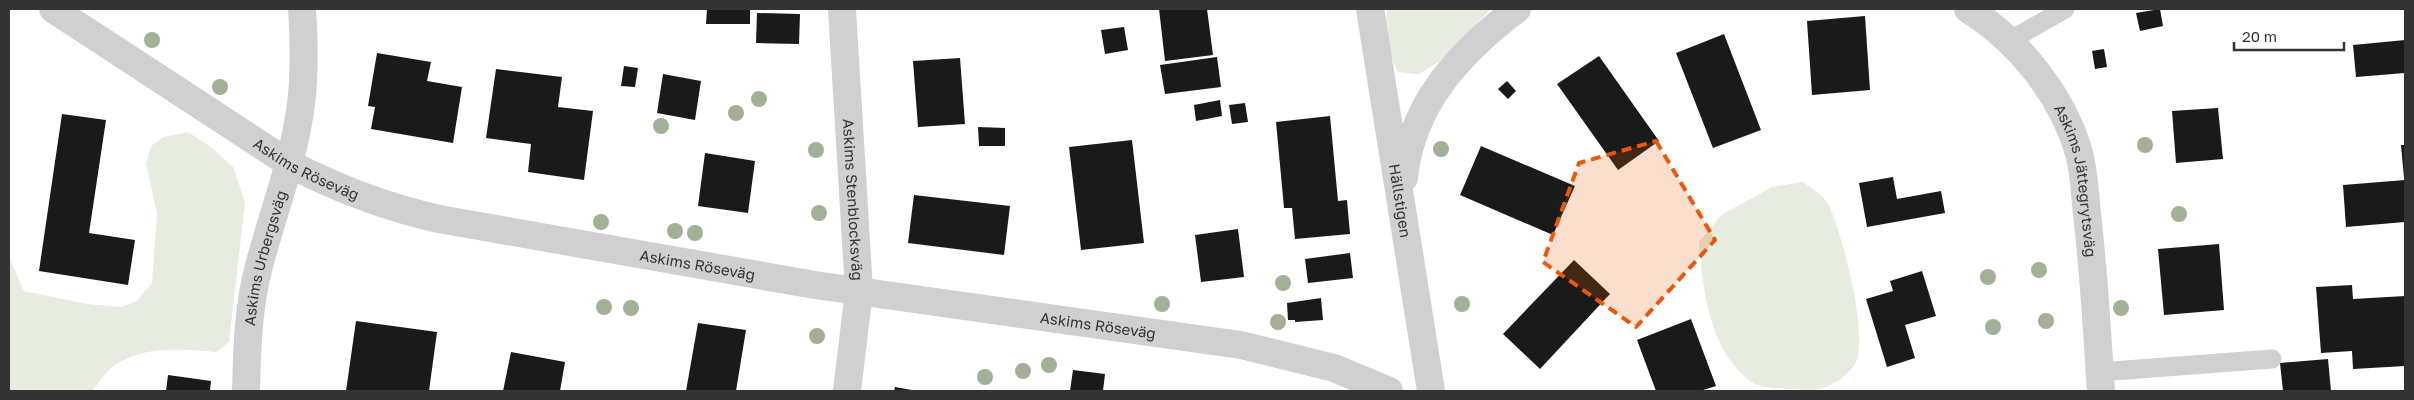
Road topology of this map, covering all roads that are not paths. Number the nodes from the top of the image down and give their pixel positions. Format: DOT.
graph roads {
  1 [pos="53,9"];
  2 [pos="302,9"];
  3 [pos="842,9"];
  4 [pos="1370,9"];
  5 [pos="1517,9"];
  6 [pos="1968,9"];
  7 [pos="2064,9"];
  8 [pos="2009,41"];
  9 [pos="290,164"];
  10 [pos="1402,206"];
  11 [pos="859,291"];
  12 [pos="2272,359"];
  13 [pos="2100,381"];
  14 [pos="246,391"];
  15 [pos="847,391"];
  16 [pos="1389,391"];
  17 [pos="1431,391"];
  1 -- 9 [label="street, Askims Röseväg"];
  2 -- 9 [label="street, Askims Urbergsväg"];
  3 -- 11 [label="street, Askims Stenblocksväg"];
  4 -- 10 [label="street, Hällstigen"];
  5 -- 10 [label="street"];
  6 -- 8 [label="street, Askims Jättegrytsväg"];
  7 -- 8 [label="lane"];
  8 -- 13 [label="street, Askims Jättegrytsväg"];
  9 -- 11 [label="street, Askims Röseväg"];
  9 -- 14 [label="street, Askims Urbergsväg"];
  10 -- 17 [label="street, Hällstigen"];
  11 -- 15 [label="street, Askims Stenblocksväg"];
  11 -- 16 [label="street, Askims Röseväg"];
  12 -- 13 [label="lane"];
}
